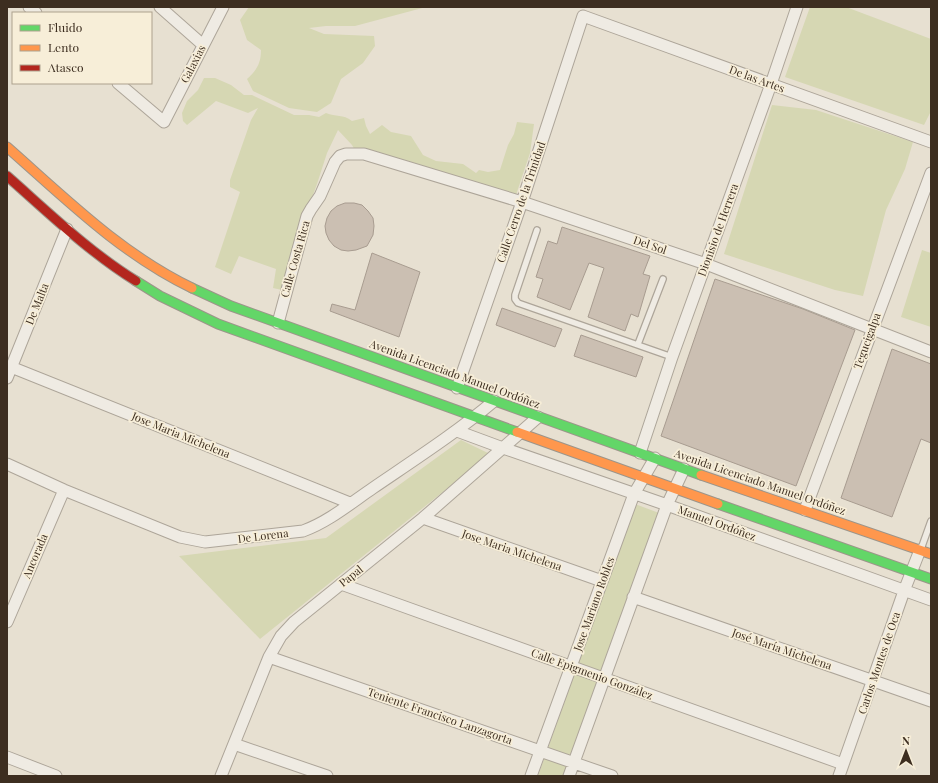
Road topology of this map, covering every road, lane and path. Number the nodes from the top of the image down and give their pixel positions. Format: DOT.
graph roads {
  1 [pos="160,7"];
  2 [pos="223,7"];
  3 [pos="797,7"];
  4 [pos="583,14"];
  5 [pos="203,45"];
  6 [pos="119,84"];
  7 [pos="771,84"];
  8 [pos="931,142"];
  9 [pos="7,147"];
  10 [pos="364,154"];
  11 [pos="7,176"];
  12 [pos="930,178"];
  13 [pos="522,202"];
  14 [pos="67,229"];
  15 [pos="537,230"];
  16 [pos="706,264"];
  17 [pos="663,279"];
  18 [pos="278,323"];
  19 [pos="872,329"];
  20 [pos="638,344"];
  21 [pos="931,352"];
  22 [pos="672,357"];
  23 [pos="11,367"];
  24 [pos="7,378"];
  25 [pos="457,388"];
  26 [pos="494,401"];
  27 [pos="538,417"];
  28 [pos="474,418"];
  29 [pos="457,430"];
  30 [pos="520,433"];
  31 [pos="503,448"];
  32 [pos="640,453"];
  33 [pos="655,458"];
  34 [pos="7,464"];
  35 [pos="684,469"];
  36 [pos="644,477"];
  37 [pos="674,488"];
  38 [pos="64,490"];
  39 [pos="634,494"];
  40 [pos="350,503"];
  41 [pos="667,505"];
  42 [pos="805,510"];
  43 [pos="423,518"];
  44 [pos="931,521"];
  45 [pos="920,550"];
  46 [pos="931,554"];
  47 [pos="911,572"];
  48 [pos="931,579"];
  49 [pos="602,581"];
  50 [pos="341,584"];
  51 [pos="904,591"];
  52 [pos="633,597"];
  53 [pos="931,600"];
  54 [pos="7,622"];
  55 [pos="269,657"];
  56 [pos="571,667"];
  57 [pos="603,679"];
  58 [pos="873,680"];
  59 [pos="931,701"];
  60 [pos="234,744"];
  61 [pos="540,751"];
  62 [pos="7,757"];
  63 [pos="574,763"];
  64 [pos="843,764"];
  65 [pos="56,776"];
  66 [pos="222,776"];
  67 [pos="327,776"];
  68 [pos="531,776"];
  69 [pos="569,776"];
  70 [pos="612,776"];
  71 [pos="839,776"];
  1 -- 5 [label="street"];
  2 -- 5 [label="street, Galaxias"];
  3 -- 7 [label="street, Dionisio de Herrera"];
  4 -- 7 [label="street, De las Artes"];
  4 -- 13 [label="street, Calle Cerro de la Trinidad"];
  5 -- 6 [label="street, Galaxias"];
  7 -- 8 [label="street, De las Artes"];
  7 -- 16 [label="street, Dionisio de Herrera"];
  9 -- 18 [label="main road, Avenida Licenciado Manuel Ordóñez"];
  10 -- 13 [label="street, Del Sol"];
  10 -- 18 [label="street, Calle Costa Rica"];
  11 -- 14 [label="main road"];
  12 -- 19 [label="street, Tegucigalpa"];
  13 -- 16 [label="street, Del Sol"];
  13 -- 25 [label="street, Calle Cerro de la Trinidad"];
  14 -- 23 [label="street, De Malta"];
  14 -- 28 [label="main road"];
  15 -- 20 [label="lane"];
  16 -- 19 [label="street, Del Sol"];
  16 -- 22 [label="street, Dionisio de Herrera"];
  17 -- 20 [label="lane"];
  18 -- 25 [label="main road, Avenida Licenciado Manuel Ordóñez"];
  19 -- 21 [label="street, Del Sol"];
  19 -- 42 [label="street, Tegucigalpa"];
  20 -- 22 [label="lane"];
  22 -- 32 [label="street, Dionisio de Herrera"];
  23 -- 24 [label="street, De Malta"];
  23 -- 40 [label="street, Jose Maria Michelena"];
  25 -- 26 [label="main road, Avenida Licenciado Manuel Ordóñez"];
  26 -- 27 [label="main road, Avenida Licenciado Manuel Ordóñez"];
  26 -- 28 [label="street, De Lorena"];
  27 -- 30 [label="street, Papal"];
  27 -- 32 [label="main road, Avenida Licenciado Manuel Ordóñez"];
  28 -- 29 [label="street, De Lorena"];
  28 -- 30 [label="main road"];
  29 -- 31 [label="street, Manuel Ordóñez"];
  29 -- 40 [label="street, De Lorena"];
  30 -- 31 [label="street, Papal"];
  30 -- 36 [label="main road"];
  31 -- 39 [label="street, Manuel Ordóñez"];
  31 -- 43 [label="street, Papal"];
  32 -- 33 [label="main road, Avenida Licenciado Manuel Ordóñez"];
  33 -- 35 [label="main road, Avenida Licenciado Manuel Ordóñez"];
  33 -- 36 [label="street, Jose Mariano Robles"];
  34 -- 38 [label="street, De Lorena"];
  35 -- 37 [label="street"];
  35 -- 42 [label="main road, Avenida Licenciado Manuel Ordóñez"];
  36 -- 37 [label="main road"];
  36 -- 39 [label="street, Jose Mariano Robles"];
  37 -- 41 [label="street"];
  37 -- 47 [label="main road"];
  38 -- 40 [label="street, De Lorena"];
  38 -- 54 [label="street, Ancorada"];
  39 -- 41 [label="street, Manuel Ordóñez"];
  39 -- 49 [label="street, Jose Mariano Robles"];
  41 -- 51 [label="street, Manuel Ordóñez"];
  41 -- 52 [label="street"];
  42 -- 45 [label="main road, Avenida Licenciado Manuel Ordóñez"];
  43 -- 49 [label="street, Jose Maria Michelena"];
  43 -- 50 [label="street, Papal"];
  44 -- 45 [label="lane"];
  45 -- 46 [label="main road, Avenida Licenciado Manuel Ordóñez"];
  45 -- 47 [label="street, Carlos Montes de Oca"];
  47 -- 48 [label="main road"];
  47 -- 51 [label="street, Carlos Montes de Oca"];
  49 -- 56 [label="street, Jose Mariano Robles"];
  50 -- 55 [label="street, Papal"];
  50 -- 56 [label="street, Calle Epigmenio González"];
  51 -- 53 [label="street, Manuel Ordóñez"];
  51 -- 58 [label="street, Carlos Montes de Oca"];
  52 -- 57 [label="street"];
  52 -- 58 [label="street, José María Michelena"];
  55 -- 60 [label="street, Papal"];
  55 -- 61 [label="street, Teniente Francisco Lanzagorta"];
  56 -- 57 [label="street, Calle Epigmenio González"];
  56 -- 61 [label="street, Jose Mariano Robles"];
  57 -- 63 [label="street"];
  57 -- 64 [label="street, Calle Epigmenio González"];
  58 -- 59 [label="street, José María Michelena"];
  58 -- 64 [label="street, Carlos Montes de Oca"];
  60 -- 66 [label="street, Papal"];
  60 -- 67 [label="street"];
  61 -- 63 [label="street, Teniente Francisco Lanzagorta"];
  61 -- 68 [label="street, Jose Mariano Robles"];
  62 -- 65 [label="street"];
  63 -- 69 [label="street"];
  63 -- 70 [label="street, Teniente Francisco Lanzagorta"];
  64 -- 71 [label="street, Carlos Montes de Oca"];
}
